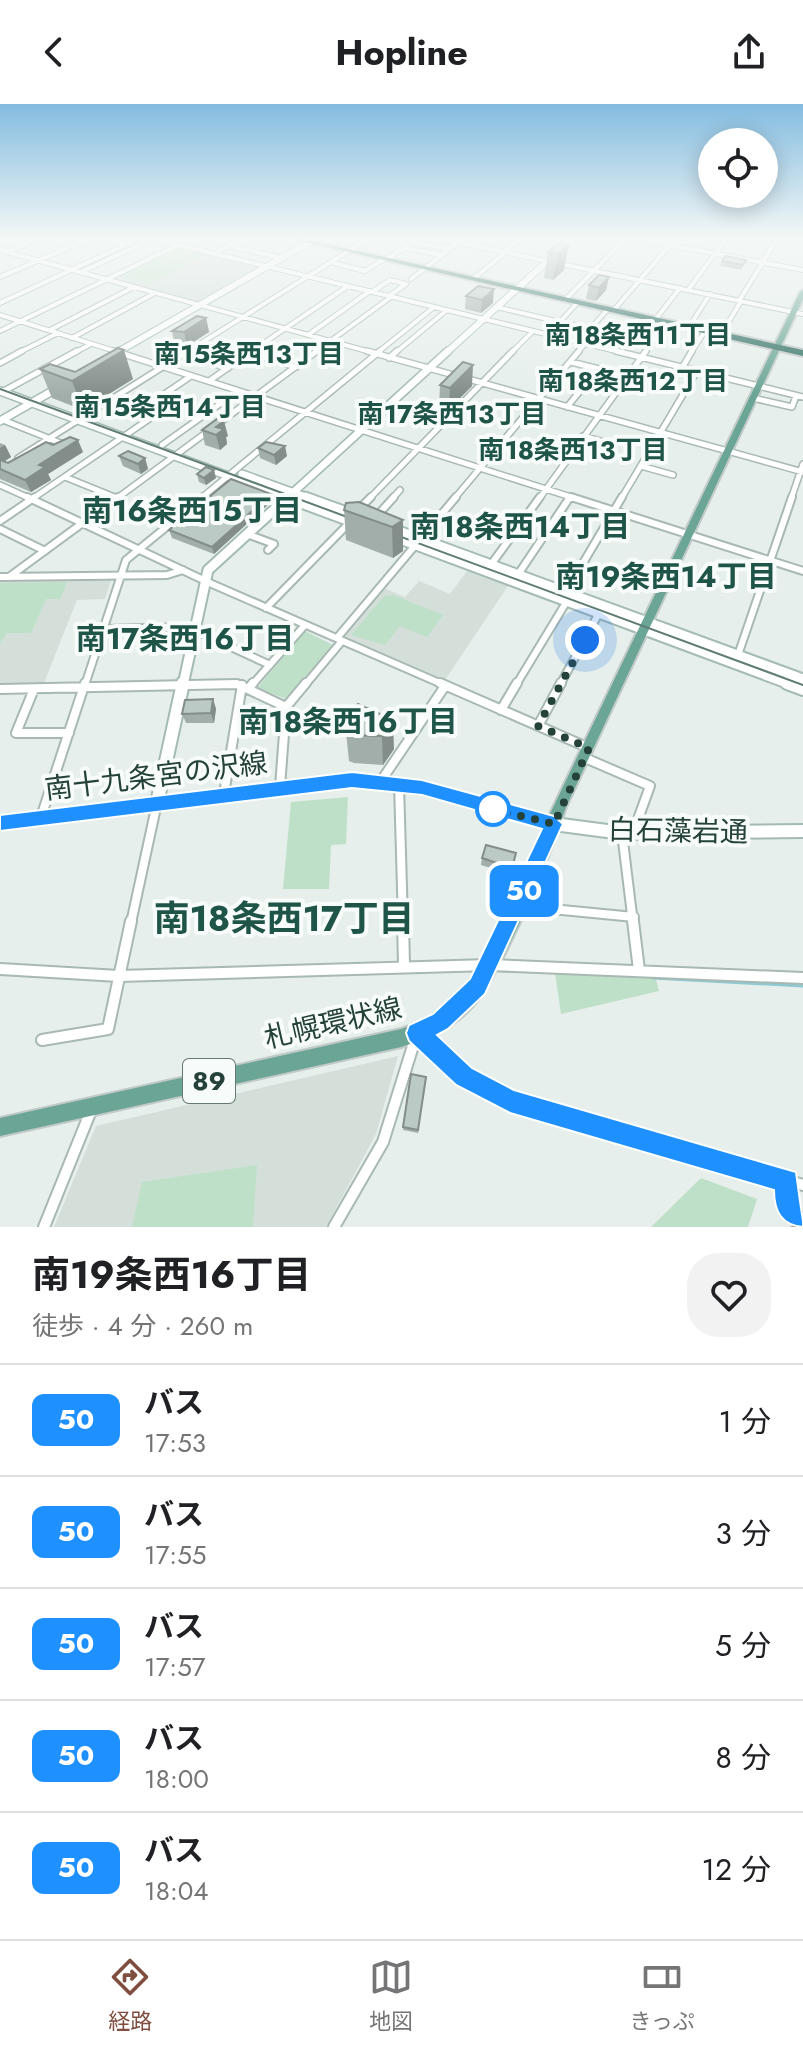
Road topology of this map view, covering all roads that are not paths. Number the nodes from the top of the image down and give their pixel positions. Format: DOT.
graph roads {
  1 [pos="25,291"];
  2 [pos="83,291"];
  3 [pos="125,291"];
  4 [pos="149,291"];
  5 [pos="224,291"];
  6 [pos="283,291"];
  7 [pos="340,291"];
  8 [pos="396,291"];
  9 [pos="514,291"];
  10 [pos="528,291"];
  11 [pos="573,291"];
  12 [pos="629,291"];
  13 [pos="677,291"];
  14 [pos="696,291"];
  15 [pos="745,291"];
  16 [pos="371,292"];
  17 [pos="803,292"];
  18 [pos="155,293"];
  19 [pos="710,294"];
  20 [pos="390,296"];
  21 [pos="565,300"];
  22 [pos="740,301"];
  23 [pos="578,302"];
  24 [pos="0,303"];
  25 [pos="200,305"];
  26 [pos="434,307"];
  27 [pos="496,307"];
  28 [pos="447,310"];
  29 [pos="611,310"];
  30 [pos="794,312"];
  31 [pos="803,314"];
  32 [pos="0,315"];
  33 [pos="242,317"];
  34 [pos="483,319"];
  35 [pos="655,320"];
  36 [pos="21,321"];
  37 [pos="560,322"];
  38 [pos="667,322"];
  39 [pos="689,327"];
  40 [pos="285,329"];
  41 [pos="49,330"];
  42 [pos="0,331"];
  43 [pos="533,331"];
  44 [pos="705,331"];
  45 [pos="58,333"];
  46 [pos="308,335"];
  47 [pos="548,335"];
  48 [pos="721,335"];
  49 [pos="72,338"];
  50 [pos="330,341"];
  51 [pos="242,342"];
  52 [pos="91,344"];
  53 [pos="585,344"];
  54 [pos="259,347"];
  55 [pos="778,347"];
  56 [pos="317,351"];
  57 [pos="119,353"];
  58 [pos="249,353"];
  59 [pos="803,353"];
  60 [pos="377,354"];
  61 [pos="226,355"];
  62 [pos="335,356"];
  63 [pos="389,358"];
  64 [pos="641,358"];
  65 [pos="240,360"];
  66 [pos="571,362"];
  67 [pos="0,363"];
  68 [pos="100,363"];
  69 [pos="211,363"];
  70 [pos="164,367"];
  71 [pos="296,367"];
  72 [pos="228,368"];
  73 [pos="682,368"];
  74 [pos="429,369"];
  75 [pos="598,369"];
  76 [pos="697,371"];
  77 [pos="191,376"];
  78 [pos="627,376"];
  79 [pos="73,379"];
  80 [pos="209,381"];
  81 [pos="482,383"];
  82 [pos="759,386"];
  83 [pos="3,389"];
  84 [pos="238,391"];
  85 [pos="256,396"];
  86 [pos="800,396"];
  87 [pos="160,397"];
  88 [pos="753,398"];
  89 [pos="539,399"];
  90 [pos="177,400"];
  91 [pos="34,401"];
  92 [pos="567,407"];
  93 [pos="306,412"];
  94 [pos="598,415"];
  95 [pos="82,419"];
  96 [pos="1,421"];
  97 [pos="362,430"];
  98 [pos="660,433"];
  99 [pos="127,435"];
  100 [pos="583,436"];
  101 [pos="49,439"];
  102 [pos="162,445"];
  103 [pos="614,445"];
  104 [pos="70,447"];
  105 [pos="419,448"];
  106 [pos="728,451"];
  107 [pos="178,454"];
  108 [pos="18,458"];
  109 [pos="641,466"];
  110 [pos="480,468"];
  111 [pos="802,469"];
  112 [pos="232,474"];
  113 [pos="673,475"];
  114 [pos="65,477"];
  115 [pos="0,485"];
  116 [pos="544,489"];
  117 [pos="400,490"];
  118 [pos="289,495"];
  119 [pos="570,497"];
  120 [pos="117,498"];
  121 [pos="31,499"];
  122 [pos="615,511"];
  123 [pos="352,518"];
  124 [pos="0,521"];
  125 [pos="84,523"];
  126 [pos="371,526"];
  127 [pos="0,529"];
  128 [pos="247,534"];
  129 [pos="689,535"];
  130 [pos="418,542"];
  131 [pos="141,548"];
  132 [pos="268,550"];
  133 [pos="45,551"];
  134 [pos="770,561"];
  135 [pos="488,568"];
  136 [pos="183,570"];
  137 [pos="803,571"];
  138 [pos="121,576"];
  139 [pos="0,577"];
  140 [pos="9,577"];
  141 [pos="516,578"];
  142 [pos="205,581"];
  143 [pos="566,597"];
  144 [pos="266,608"];
  145 [pos="599,613"];
  146 [pos="305,625"];
  147 [pos="646,627"];
  148 [pos="103,629"];
  149 [pos="195,629"];
  150 [pos="339,640"];
  151 [pos="736,660"];
  152 [pos="270,665"];
  153 [pos="803,679"];
  154 [pos="183,685"];
  155 [pos="246,686"];
  156 [pos="445,686"];
  157 [pos="0,689"];
  158 [pos="34,689"];
  159 [pos="83,689"];
  160 [pos="803,689"];
  161 [pos="286,707"];
  162 [pos="501,710"];
  163 [pos="538,726"];
  164 [pos="69,733"];
  165 [pos="587,753"];
  166 [pos="381,781"];
  167 [pos="399,783"];
  168 [pos="280,787"];
  169 [pos="224,794"];
  170 [pos="157,803"];
  171 [pos="41,818"];
  172 [pos="0,823"];
  173 [pos="554,824"];
  174 [pos="803,831"];
  175 [pos="628,833"];
  176 [pos="517,905"];
  177 [pos="634,917"];
  178 [pos="489,965"];
  179 [pos="404,966"];
  180 [pos="0,969"];
  181 [pos="639,970"];
  182 [pos="119,976"];
  183 [pos="803,978"];
  184 [pos="417,1033"];
  185 [pos="42,1040"];
  186 [pos="93,1106"];
  187 [pos="0,1127"];
  188 [pos="787,1181"];
  189 [pos="803,1185"];
  190 [pos="803,1221"];
  191 [pos="44,1227"];
  192 [pos="334,1227"];
  1 -- 24 [label="street"];
  2 -- 36 [label="street"];
  3 -- 41 [label="street"];
  4 -- 18 [label="street"];
  5 -- 25 [label="street"];
  6 -- 33 [label="street"];
  7 -- 40 [label="street"];
  8 -- 20 [label="street"];
  9 -- 27 [label="street"];
  10 -- 21 [label="highway"];
  11 -- 21 [label="street"];
  12 -- 29 [label="street"];
  13 -- 35 [label="street"];
  14 -- 19 [label="street"];
  15 -- 22 [label="street"];
  16 -- 20 [label="street"];
  16 -- 46 [label="street"];
  17 -- 30 [label="main road, 札幌環状線 / 89"];
  18 -- 25 [label="street"];
  18 -- 49 [label="street"];
  19 -- 22 [label="street"];
  19 -- 39 [label="street"];
  20 -- 26 [label="street"];
  20 -- 50 [label="street"];
  21 -- 23 [label="highway"];
  22 -- 30 [label="street"];
  22 -- 48 [label="street"];
  23 -- 29 [label="highway"];
  23 -- 37 [label="street"];
  25 -- 33 [label="street"];
  25 -- 57 [label="street"];
  26 -- 28 [label="street"];
  26 -- 60 [label="street"];
  27 -- 34 [label="street"];
  27 -- 37 [label="street"];
  28 -- 34 [label="street"];
  28 -- 63 [label="street"];
  29 -- 35 [label="highway"];
  29 -- 37 [label="street"];
  30 -- 31 [label="street"];
  30 -- 55 [label="main road, 札幌環状線 / 89"];
  32 -- 36 [label="street"];
  33 -- 40 [label="street"];
  33 -- 70 [label="street"];
  34 -- 43 [label="street"];
  34 -- 74 [label="street"];
  35 -- 38 [label="highway"];
  36 -- 41 [label="street"];
  36 -- 42 [label="street"];
  37 -- 47 [label="street"];
  38 -- 39 [label="highway"];
  38 -- 64 [label="street"];
  39 -- 44 [label="highway"];
  40 -- 46 [label="street"];
  40 -- 54 [label="street"];
  41 -- 45 [label="street"];
  43 -- 47 [label="street"];
  43 -- 81 [label="street"];
  44 -- 48 [label="highway"];
  44 -- 73 [label="street"];
  45 -- 49 [label="street"];
  45 -- 67 [label="street"];
  46 -- 50 [label="street"];
  47 -- 53 [label="street"];
  48 -- 55 [label="highway"];
  49 -- 52 [label="street"];
  50 -- 56 [label="street"];
  50 -- 60 [label="street"];
  51 -- 54 [label="street"];
  52 -- 57 [label="street"];
  52 -- 83 [label="street"];
  53 -- 64 [label="street"];
  53 -- 66 [label="street"];
  54 -- 58 [label="street"];
  55 -- 59 [label="highway"];
  55 -- 82 [label="main road, 札幌環状線 / 89"];
  56 -- 62 [label="street"];
  56 -- 71 [label="street"];
  57 -- 68 [label="street"];
  57 -- 70 [label="street"];
  58 -- 65 [label="street"];
  58 -- 71 [label="street"];
  60 -- 63 [label="street"];
  60 -- 93 [label="street"];
  61 -- 65 [label="street"];
  63 -- 74 [label="street"];
  64 -- 73 [label="street"];
  64 -- 78 [label="street"];
  65 -- 72 [label="street"];
  66 -- 75 [label="street"];
  66 -- 89 [label="street"];
  69 -- 72 [label="street"];
  70 -- 77 [label="street"];
  70 -- 95 [label="street"];
  71 -- 85 [label="street"];
  72 -- 80 [label="street"];
  73 -- 76 [label="street"];
  74 -- 81 [label="street"];
  74 -- 97 [label="street"];
  75 -- 78 [label="street"];
  75 -- 92 [label="street"];
  76 -- 82 [label="street"];
  76 -- 98 [label="street"];
  77 -- 80 [label="street"];
  77 -- 87 [label="street"];
  78 -- 94 [label="street"];
  79 -- 91 [label="street"];
  80 -- 84 [label="street"];
  81 -- 89 [label="street"];
  81 -- 105 [label="street"];
  82 -- 86 [label="street"];
  82 -- 88 [label="main road, 札幌環状線 / 89"];
  83 -- 91 [label="street"];
  84 -- 85 [label="street"];
  84 -- 102 [label="street"];
  85 -- 93 [label="street"];
  85 -- 107 [label="street"];
  86 -- 88 [label="street"];
  88 -- 106 [label="main road, 札幌環状線 / 89"];
  89 -- 92 [label="street"];
  89 -- 110 [label="street"];
  90 -- 99 [label="street"];
  91 -- 95 [label="street"];
  91 -- 96 [label="street"];
  92 -- 94 [label="street"];
  93 -- 97 [label="street"];
  93 -- 112 [label="street"];
  94 -- 98 [label="street"];
  94 -- 100 [label="street"];
  95 -- 99 [label="street"];
  95 -- 101 [label="street"];
  96 -- 101 [label="street"];
  97 -- 105 [label="street"];
  97 -- 118 [label="street"];
  98 -- 106 [label="street"];
  98 -- 109 [label="street"];
  99 -- 102 [label="street"];
  99 -- 107 [label="street"];
  99 -- 114 [label="street"];
  100 -- 103 [label="street"];
  100 -- 116 [label="street"];
  101 -- 104 [label="street"];
  101 -- 108 [label="street"];
  102 -- 107 [label="street"];
  105 -- 110 [label="street"];
  105 -- 123 [label="street"];
  106 -- 111 [label="street"];
  106 -- 129 [label="main road, 札幌環状線 / 89"];
  107 -- 112 [label="street"];
  107 -- 120 [label="street"];
  109 -- 113 [label="street"];
  109 -- 122 [label="street"];
  110 -- 116 [label="street"];
  110 -- 130 [label="street"];
  111 -- 134 [label="street"];
  112 -- 118 [label="street"];
  112 -- 131 [label="street"];
  114 -- 120 [label="street"];
  114 -- 121 [label="street"];
  115 -- 121 [label="street"];
  116 -- 119 [label="street"];
  116 -- 135 [label="street"];
  117 -- 126 [label="street"];
  118 -- 123 [label="street"];
  118 -- 128 [label="street"];
  119 -- 122 [label="street"];
  119 -- 141 [label="street"];
  120 -- 125 [label="street"];
  121 -- 124 [label="street"];
  121 -- 125 [label="street"];
  122 -- 129 [label="street"];
  122 -- 143 [label="street"];
  123 -- 126 [label="street"];
  123 -- 144 [label="street"];
  125 -- 131 [label="street"];
  125 -- 133 [label="street"];
  126 -- 130 [label="street"];
  127 -- 133 [label="street"];
  128 -- 132 [label="street"];
  128 -- 142 [label="street"];
  129 -- 134 [label="street"];
  129 -- 147 [label="main road, 札幌環状線 / 89"];
  130 -- 135 [label="street"];
  130 -- 150 [label="street"];
  131 -- 136 [label="street"];
  131 -- 138 [label="street"];
  133 -- 140 [label="street"];
  134 -- 137 [label="street"];
  134 -- 151 [label="street"];
  135 -- 141 [label="street"];
  136 -- 138 [label="street"];
  136 -- 142 [label="street"];
  138 -- 140 [label="street"];
  138 -- 148 [label="street"];
  139 -- 140 [label="street"];
  141 -- 143 [label="street"];
  142 -- 144 [label="street"];
  142 -- 149 [label="street"];
  143 -- 145 [label="street"];
  143 -- 147 [label="street"];
  143 -- 162 [label="street"];
  144 -- 146 [label="street"];
  145 -- 147 [label="street"];
  145 -- 163 [label="street"];
  146 -- 150 [label="street"];
  146 -- 152 [label="street"];
  147 -- 151 [label="street"];
  147 -- 165 [label="main road, 札幌環状線 / 89"];
  148 -- 149 [label="street"];
  148 -- 159 [label="street"];
  149 -- 152 [label="street"];
  149 -- 154 [label="street"];
  150 -- 156 [label="street"];
  150 -- 161 [label="street"];
  151 -- 153 [label="street"];
  151 -- 160 [label="street"];
  152 -- 155 [label="street"];
  154 -- 155 [label="street"];
  154 -- 159 [label="street"];
  154 -- 170 [label="street"];
  155 -- 161 [label="street"];
  155 -- 169 [label="street"];
  156 -- 162 [label="street"];
  156 -- 166 [label="street"];
  157 -- 158 [label="street"];
  158 -- 159 [label="street"];
  158 -- 164 [label="street"];
  159 -- 164 [label="street"];
  161 -- 168 [label="street"];
  162 -- 163 [label="street"];
  163 -- 165 [label="street"];
  164 -- 171 [label="street"];
  165 -- 173 [label="main road, 札幌環状線 / 89"];
  165 -- 175 [label="street"];
  166 -- 167 [label="main road, 南十九条宮の沢線"];
  166 -- 168 [label="main road, 南十九条宮の沢線"];
  167 -- 173 [label="main road, 南十九条宮の沢線"];
  167 -- 179 [label="street"];
  168 -- 169 [label="main road, 南十九条宮の沢線"];
  169 -- 170 [label="main road, 南十九条宮の沢線"];
  170 -- 171 [label="main road, 南十九条宮の沢線"];
  170 -- 182 [label="street"];
  171 -- 172 [label="main road, 南十九条宮の沢線"];
  173 -- 175 [label="street, 白石藻岩通"];
  173 -- 176 [label="main road, 札幌環状線 / 89"];
  174 -- 175 [label="street, 白石藻岩通"];
  175 -- 177 [label="street"];
  176 -- 177 [label="street"];
  176 -- 178 [label="main road, 札幌環状線 / 89"];
  177 -- 181 [label="street"];
  178 -- 179 [label="street"];
  178 -- 181 [label="street"];
  178 -- 184 [label="main road, 札幌環状線 / 89"];
  179 -- 182 [label="street"];
  180 -- 182 [label="street"];
  181 -- 183 [label="street"];
  182 -- 185 [label="street"];
  184 -- 186 [label="main road, 札幌環状線 / 89"];
  184 -- 188 [label="street"];
  184 -- 192 [label="street"];
  186 -- 187 [label="main road, 札幌環状線 / 89"];
  186 -- 191 [label="street"];
  188 -- 189 [label="street"];
  188 -- 190 [label="street"];
}
